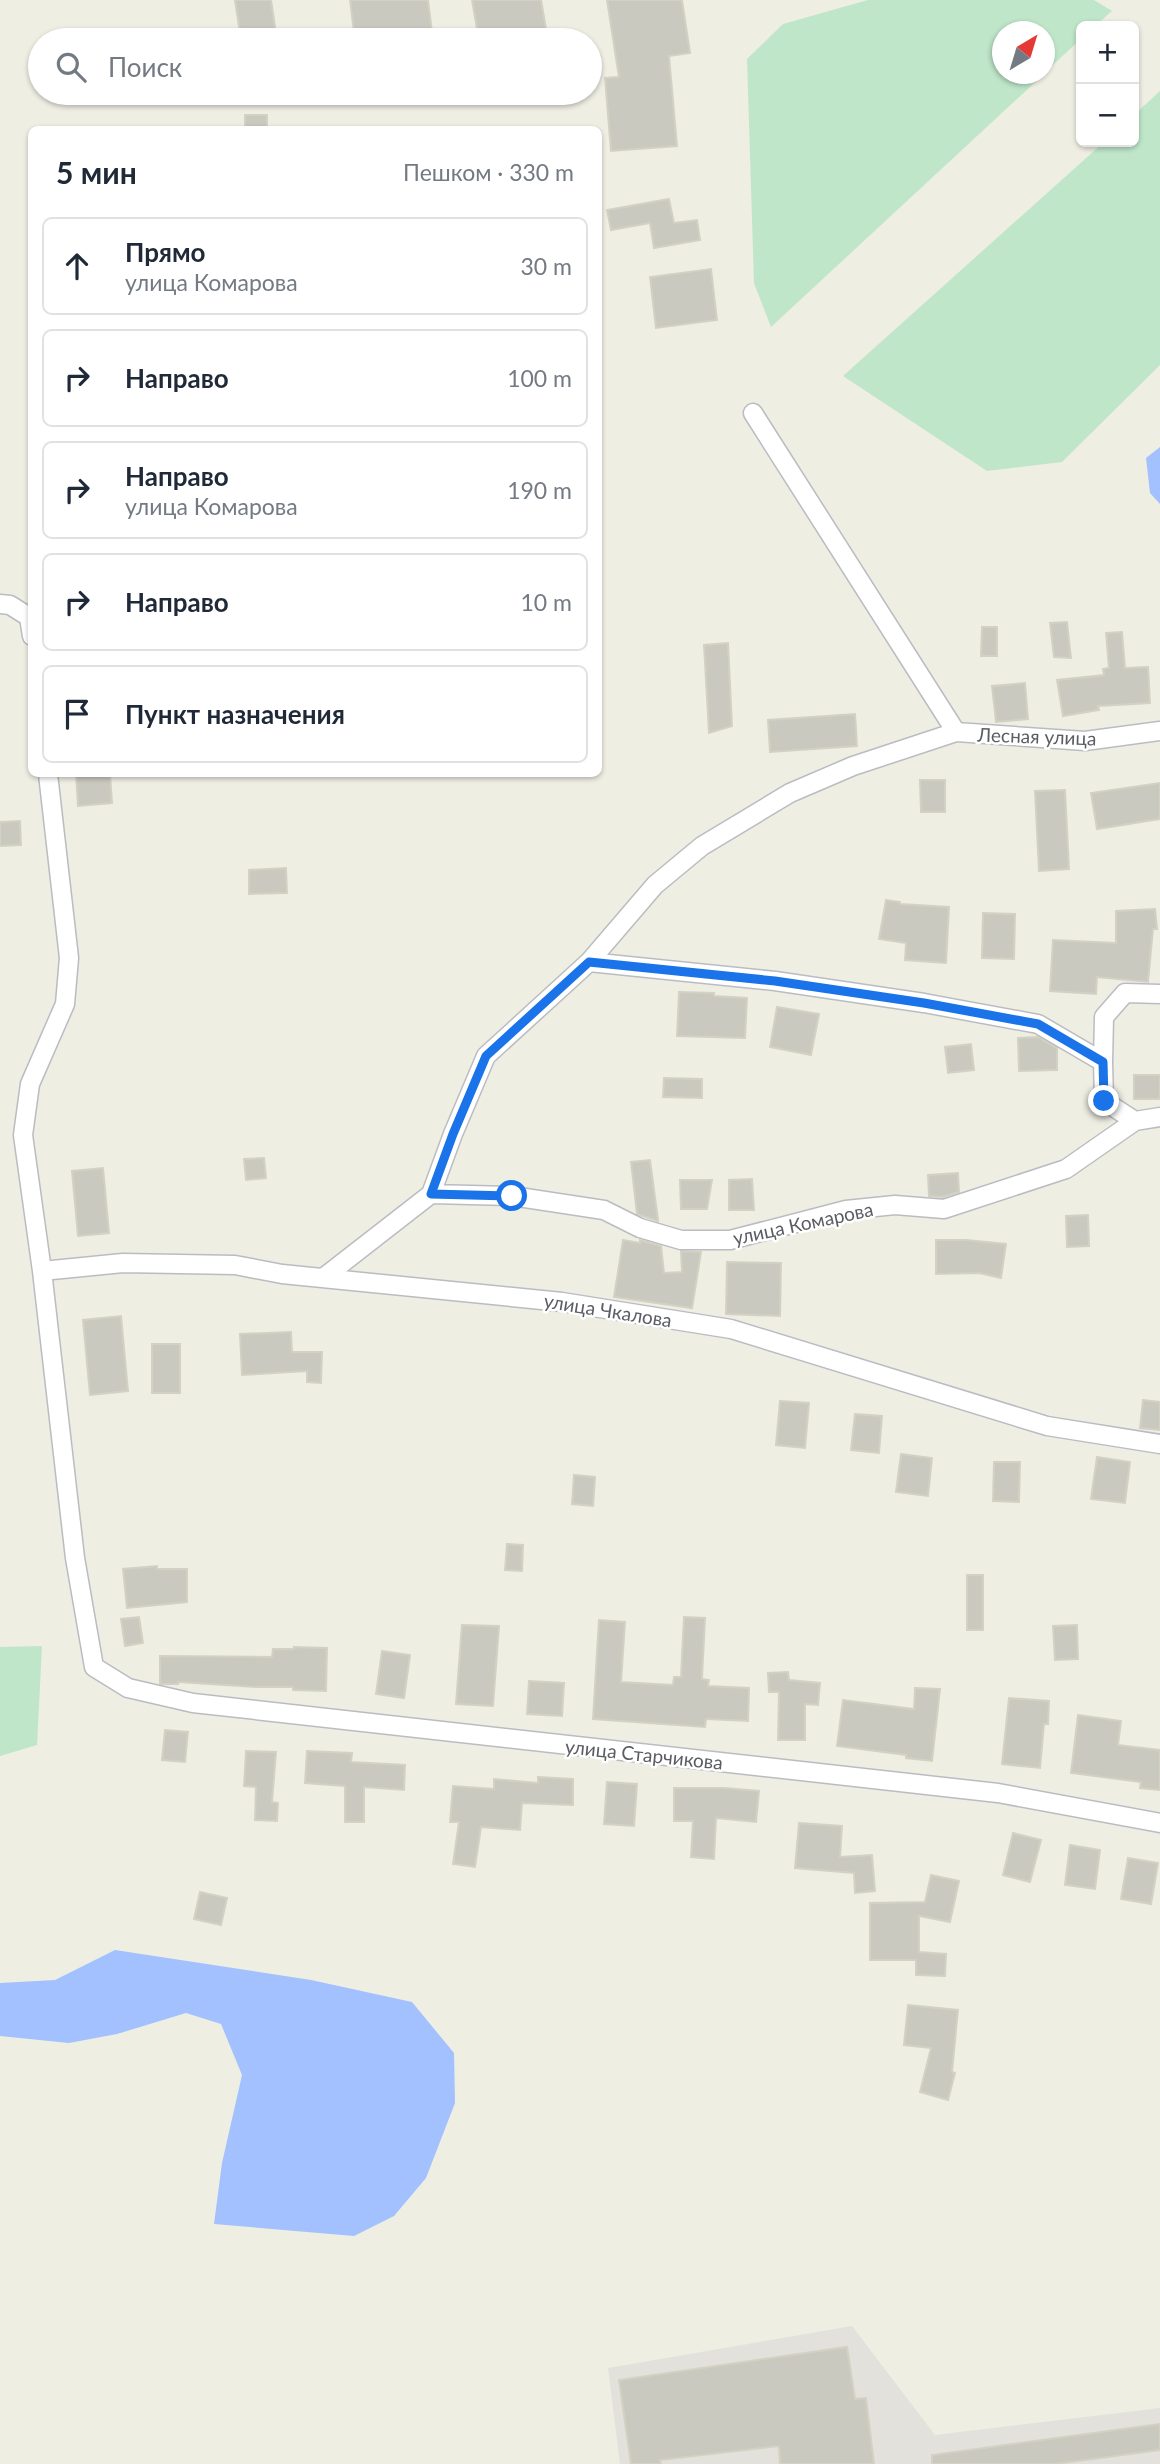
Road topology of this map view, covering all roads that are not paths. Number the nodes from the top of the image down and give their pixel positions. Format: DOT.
graph roads {
  1 [pos="753,413"];
  2 [pos="0,604"];
  3 [pos="28,616"];
  4 [pos="1160,731"];
  5 [pos="956,732"];
  6 [pos="48,777"];
  7 [pos="589,962"];
  8 [pos="1160,994"];
  9 [pos="1103,1062"];
  10 [pos="1160,1117"];
  11 [pos="1135,1121"];
  12 [pos="431,1194"];
  13 [pos="42,1271"];
  14 [pos="323,1278"];
  15 [pos="1160,1444"];
  16 [pos="1160,1823"];
  1 -- 5 [label="street"];
  2 -- 3 [label="street"];
  4 -- 5 [label="street, Лесная улица"];
  5 -- 7 [label="street"];
  6 -- 13 [label="street"];
  7 -- 9 [label="street"];
  7 -- 12 [label="street"];
  8 -- 9 [label="street"];
  9 -- 11 [label="street"];
  10 -- 11 [label="street, улица Комарова"];
  11 -- 12 [label="street, улица Комарова"];
  12 -- 14 [label="street"];
  13 -- 14 [label="street, улица Чкалова"];
  13 -- 16 [label="street, улица Старчикова"];
  14 -- 15 [label="street, улица Чкалова"];
}
